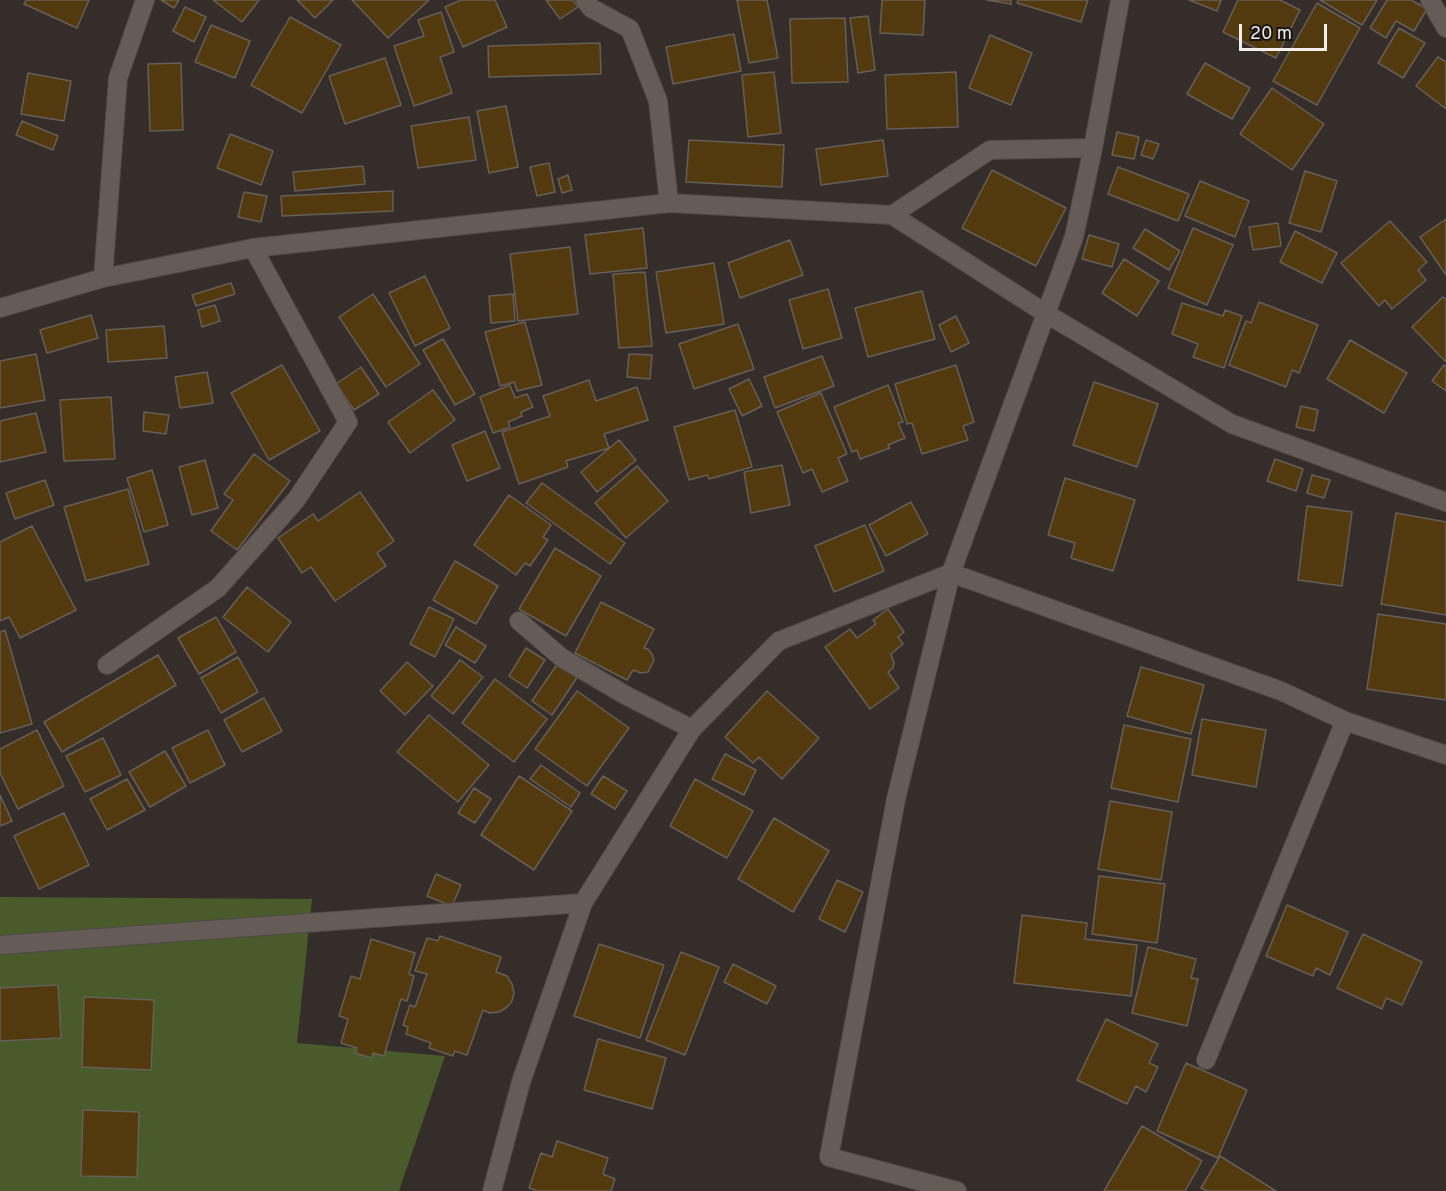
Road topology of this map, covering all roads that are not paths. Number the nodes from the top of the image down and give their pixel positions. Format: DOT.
graph roads {
  1 [pos="145,0"];
  2 [pos="585,0"];
  3 [pos="1120,0"];
  4 [pos="1430,0"];
  5 [pos="1446,27"];
  6 [pos="1094,148"];
  7 [pos="669,203"];
  8 [pos="892,215"];
  9 [pos="253,248"];
  10 [pos="103,278"];
  11 [pos="0,308"];
  12 [pos="1044,313"];
  13 [pos="1446,502"];
  14 [pos="951,573"];
  15 [pos="519,621"];
  16 [pos="106,665"];
  17 [pos="1345,721"];
  18 [pos="692,729"];
  19 [pos="1446,755"];
  20 [pos="583,903"];
  21 [pos="0,945"];
  22 [pos="1206,1060"];
  23 [pos="492,1191"];
  24 [pos="957,1191"];
  1 -- 10 [label="street"];
  2 -- 7 [label="street"];
  3 -- 6 [label="street"];
  4 -- 5 [label="street"];
  6 -- 8 [label="street"];
  6 -- 12 [label="street"];
  7 -- 8 [label="street"];
  7 -- 9 [label="street"];
  8 -- 12 [label="street"];
  9 -- 10 [label="street"];
  9 -- 16 [label="street"];
  10 -- 11 [label="street"];
  12 -- 13 [label="street"];
  12 -- 14 [label="street"];
  14 -- 17 [label="street"];
  14 -- 18 [label="street"];
  14 -- 24 [label="street"];
  15 -- 18 [label="street"];
  17 -- 19 [label="street"];
  17 -- 22 [label="street"];
  18 -- 20 [label="street"];
  20 -- 21 [label="street"];
  20 -- 23 [label="street"];
}
